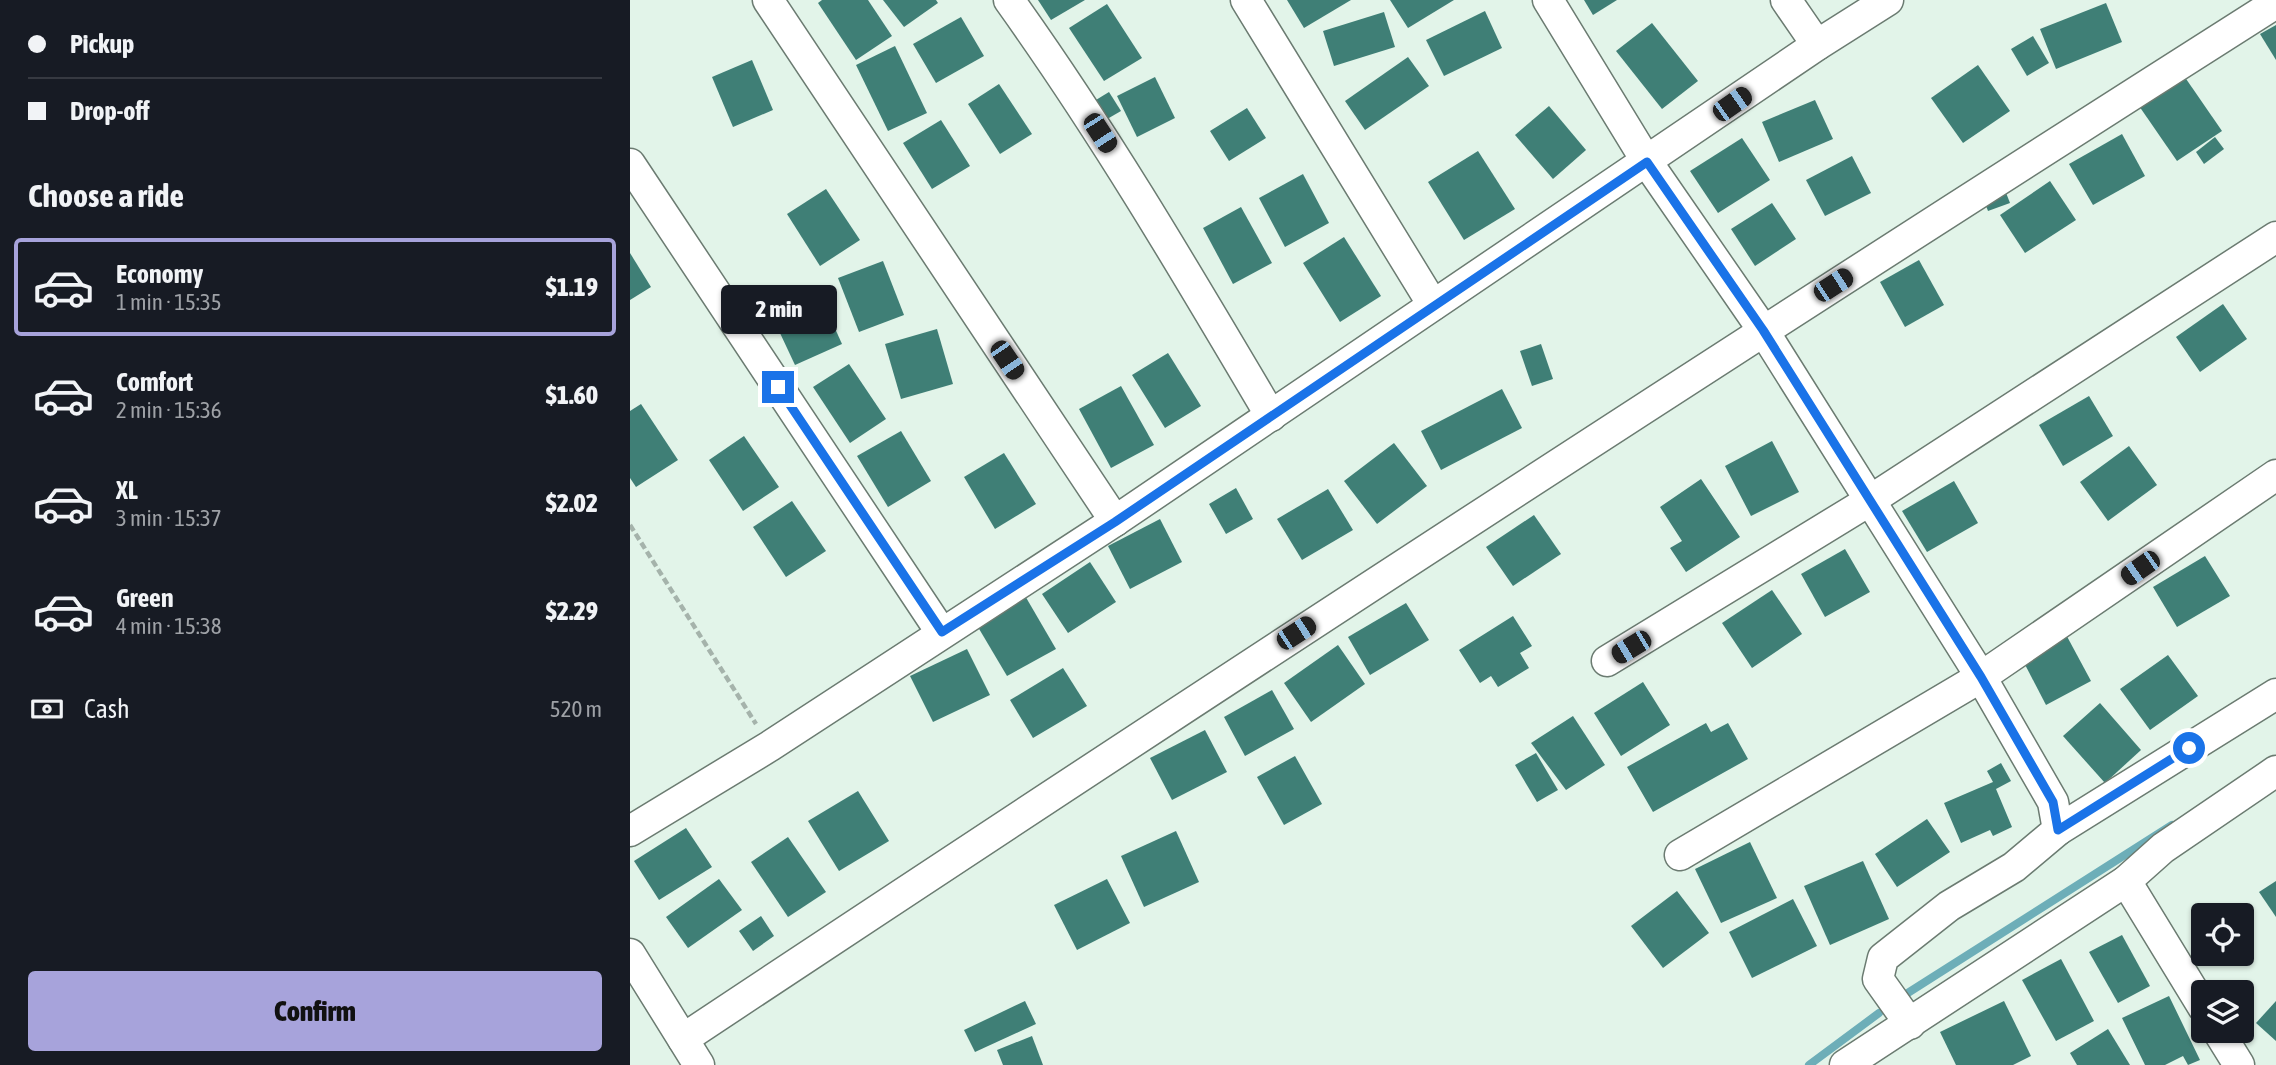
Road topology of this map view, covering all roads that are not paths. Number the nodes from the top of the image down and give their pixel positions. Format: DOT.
graph roads {
  1 [pos="768,0"];
  2 [pos="1009,0"];
  3 [pos="1246,0"];
  4 [pos="1548,0"];
  5 [pos="1786,0"];
  6 [pos="1888,0"];
  7 [pos="2276,3"];
  8 [pos="1817,45"];
  9 [pos="1647,162"];
  10 [pos="630,164"];
  11 [pos="2276,237"];
  12 [pos="1433,305"];
  13 [pos="1763,330"];
  14 [pos="1271,416"];
  15 [pos="2276,475"];
  16 [pos="1870,501"];
  17 [pos="1115,522"];
  18 [pos="942,632"];
  19 [pos="1607,661"];
  20 [pos="1981,677"];
  21 [pos="2276,694"];
  22 [pos="2276,771"];
  23 [pos="2058,830"];
  24 [pos="630,831"];
  25 [pos="1680,855"];
  26 [pos="2126,881"];
  27 [pos="630,954"];
  28 [pos="2191,987"];
  29 [pos="1910,1024"];
  30 [pos="683,1040"];
  31 [pos="2225,1043"];
  32 [pos="699,1065"];
  33 [pos="1845,1065"];
  34 [pos="2239,1065"];
  1 -- 17 [label="street"];
  2 -- 14 [label="street"];
  3 -- 12 [label="street"];
  4 -- 9 [label="street"];
  5 -- 8 [label="street"];
  6 -- 8 [label="street"];
  7 -- 13 [label="street"];
  8 -- 9 [label="street"];
  9 -- 12 [label="street"];
  9 -- 13 [label="street"];
  10 -- 18 [label="street"];
  11 -- 16 [label="street"];
  12 -- 14 [label="street"];
  13 -- 16 [label="street"];
  13 -- 30 [label="street"];
  14 -- 17 [label="street"];
  15 -- 20 [label="street"];
  16 -- 19 [label="street"];
  16 -- 20 [label="street"];
  17 -- 18 [label="street"];
  18 -- 24 [label="street"];
  20 -- 23 [label="street"];
  20 -- 25 [label="street"];
  21 -- 23 [label="street"];
  22 -- 26 [label="street"];
  23 -- 29 [label="street"];
  26 -- 28 [label="street"];
  26 -- 29 [label="street"];
  27 -- 30 [label="street"];
  29 -- 33 [label="street"];
  30 -- 32 [label="street"];
  31 -- 34 [label="street"];
}
